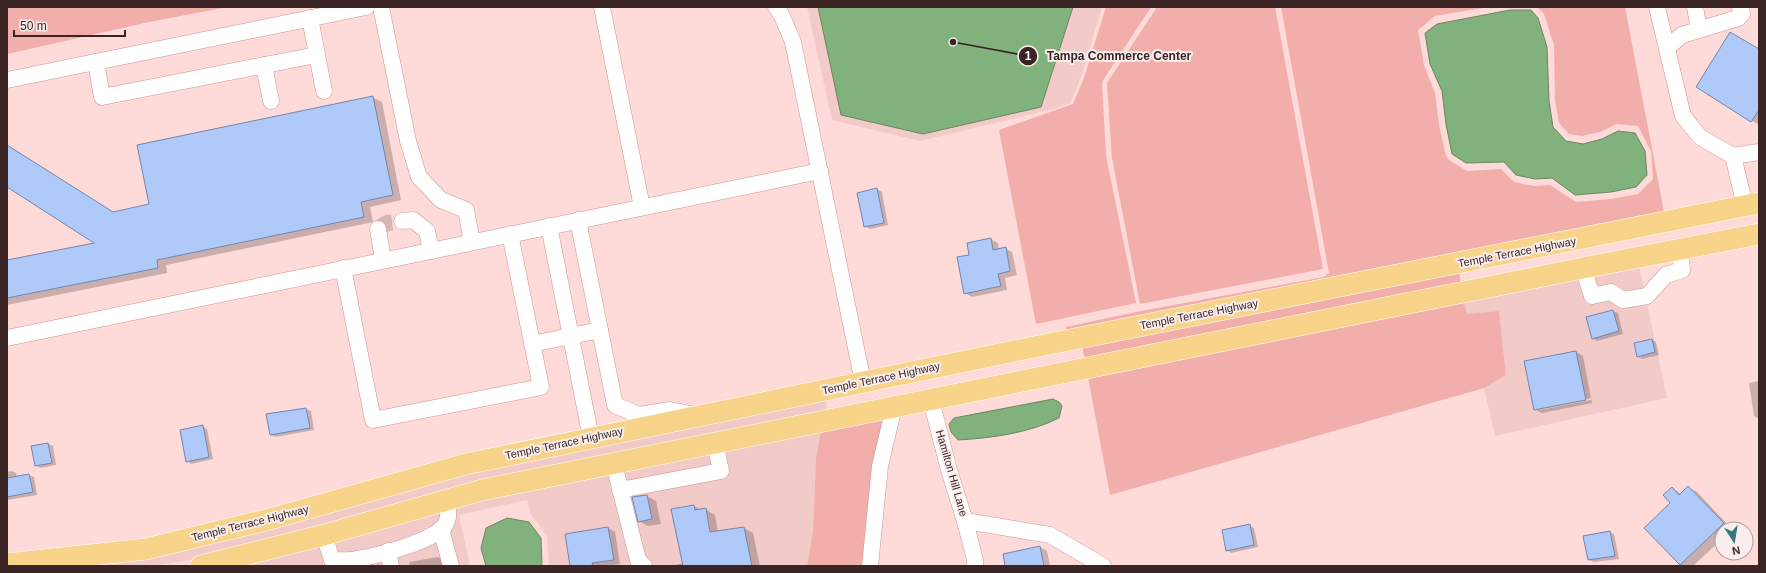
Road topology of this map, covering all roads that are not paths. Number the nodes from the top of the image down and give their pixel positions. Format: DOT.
graph roads {
  1 [pos="366,7"];
  2 [pos="381,7"];
  3 [pos="602,7"];
  4 [pos="776,7"];
  5 [pos="1657,7"];
  6 [pos="1694,7"];
  7 [pos="1740,7"];
  8 [pos="310,18"];
  9 [pos="1699,30"];
  10 [pos="1667,48"];
  11 [pos="316,54"];
  12 [pos="96,62"];
  13 [pos="264,65"];
  14 [pos="7,80"];
  15 [pos="324,91"];
  16 [pos="271,101"];
  17 [pos="1759,152"];
  18 [pos="1733,156"];
  19 [pos="820,171"];
  20 [pos="1752,205"];
  21 [pos="642,207"];
  22 [pos="578,220"];
  23 [pos="402,221"];
  24 [pos="549,226"];
  25 [pos="378,229"];
  26 [pos="510,234"];
  27 [pos="1759,234"];
  28 [pos="1576,240"];
  29 [pos="472,242"];
  30 [pos="1680,249"];
  31 [pos="431,251"];
  32 [pos="383,260"];
  33 [pos="343,268"];
  34 [pos="1583,268"];
  35 [pos="600,330"];
  36 [pos="571,336"];
  37 [pos="7,338"];
  38 [pos="1072,339"];
  39 [pos="532,344"];
  40 [pos="1079,370"];
  41 [pos="863,382"];
  42 [pos="931,400"];
  43 [pos="894,407"];
  44 [pos="696,416"];
  45 [pos="591,438"];
  46 [pos="715,443"];
  47 [pos="614,464"];
  48 [pos="620,490"];
  49 [pos="448,500"];
  50 [pos="965,521"];
  51 [pos="441,529"];
  52 [pos="324,535"];
  53 [pos="389,559"];
  54 [pos="333,563"];
  55 [pos="7,564"];
  56 [pos="200,566"];
  57 [pos="452,566"];
  58 [pos="644,566"];
  59 [pos="870,566"];
  60 [pos="975,566"];
  61 [pos="1103,566"];
  1 -- 8 [label="street"];
  2 -- 29 [label="street"];
  3 -- 21 [label="street"];
  4 -- 19 [label="street"];
  5 -- 10 [label="street"];
  6 -- 9 [label="street"];
  7 -- 9 [label="street"];
  8 -- 11 [label="street"];
  8 -- 12 [label="street"];
  9 -- 10 [label="street"];
  10 -- 18 [label="street"];
  11 -- 13 [label="street"];
  11 -- 15 [label="street"];
  12 -- 13 [label="street"];
  12 -- 14 [label="street"];
  13 -- 16 [label="street"];
  17 -- 18 [label="street"];
  18 -- 20 [label="street"];
  19 -- 21 [label="street"];
  19 -- 41 [label="street"];
  20 -- 28 [label="main road, Temple Terrace Highway"];
  21 -- 22 [label="street"];
  22 -- 24 [label="street"];
  22 -- 35 [label="street"];
  23 -- 31 [label="street"];
  24 -- 26 [label="street"];
  24 -- 36 [label="street"];
  25 -- 32 [label="street"];
  26 -- 29 [label="street"];
  26 -- 39 [label="street"];
  27 -- 30 [label="main road"];
  28 -- 34 [label="main road"];
  28 -- 38 [label="main road, Temple Terrace Highway"];
  29 -- 31 [label="street"];
  30 -- 34 [label="main road"];
  30 -- 34 [label="street"];
  31 -- 32 [label="street"];
  32 -- 33 [label="street"];
  33 -- 37 [label="street"];
  33 -- 39 [label="street"];
  34 -- 40 [label="main road"];
  35 -- 36 [label="street"];
  35 -- 44 [label="street"];
  36 -- 39 [label="street"];
  36 -- 45 [label="street"];
  38 -- 40 [label="main road"];
  38 -- 41 [label="main road, Temple Terrace Highway"];
  40 -- 42 [label="main road"];
  41 -- 44 [label="main road, Temple Terrace Highway"];
  42 -- 43 [label="main road"];
  42 -- 50 [label="street, Hamilton Hill Lane"];
  43 -- 46 [label="main road"];
  43 -- 59 [label="street"];
  44 -- 45 [label="main road, Temple Terrace Highway"];
  45 -- 55 [label="main road, Temple Terrace Highway"];
  46 -- 47 [label="main road"];
  46 -- 48 [label="street"];
  47 -- 48 [label="street"];
  47 -- 49 [label="main road"];
  48 -- 58 [label="street"];
  49 -- 51 [label="street"];
  49 -- 52 [label="main road"];
  50 -- 60 [label="street"];
  50 -- 61 [label="street, Hamilton Hill Lane"];
  51 -- 53 [label="street"];
  51 -- 57 [label="street"];
  52 -- 54 [label="street"];
  52 -- 56 [label="main road"];
  53 -- 54 [label="street"];
}
